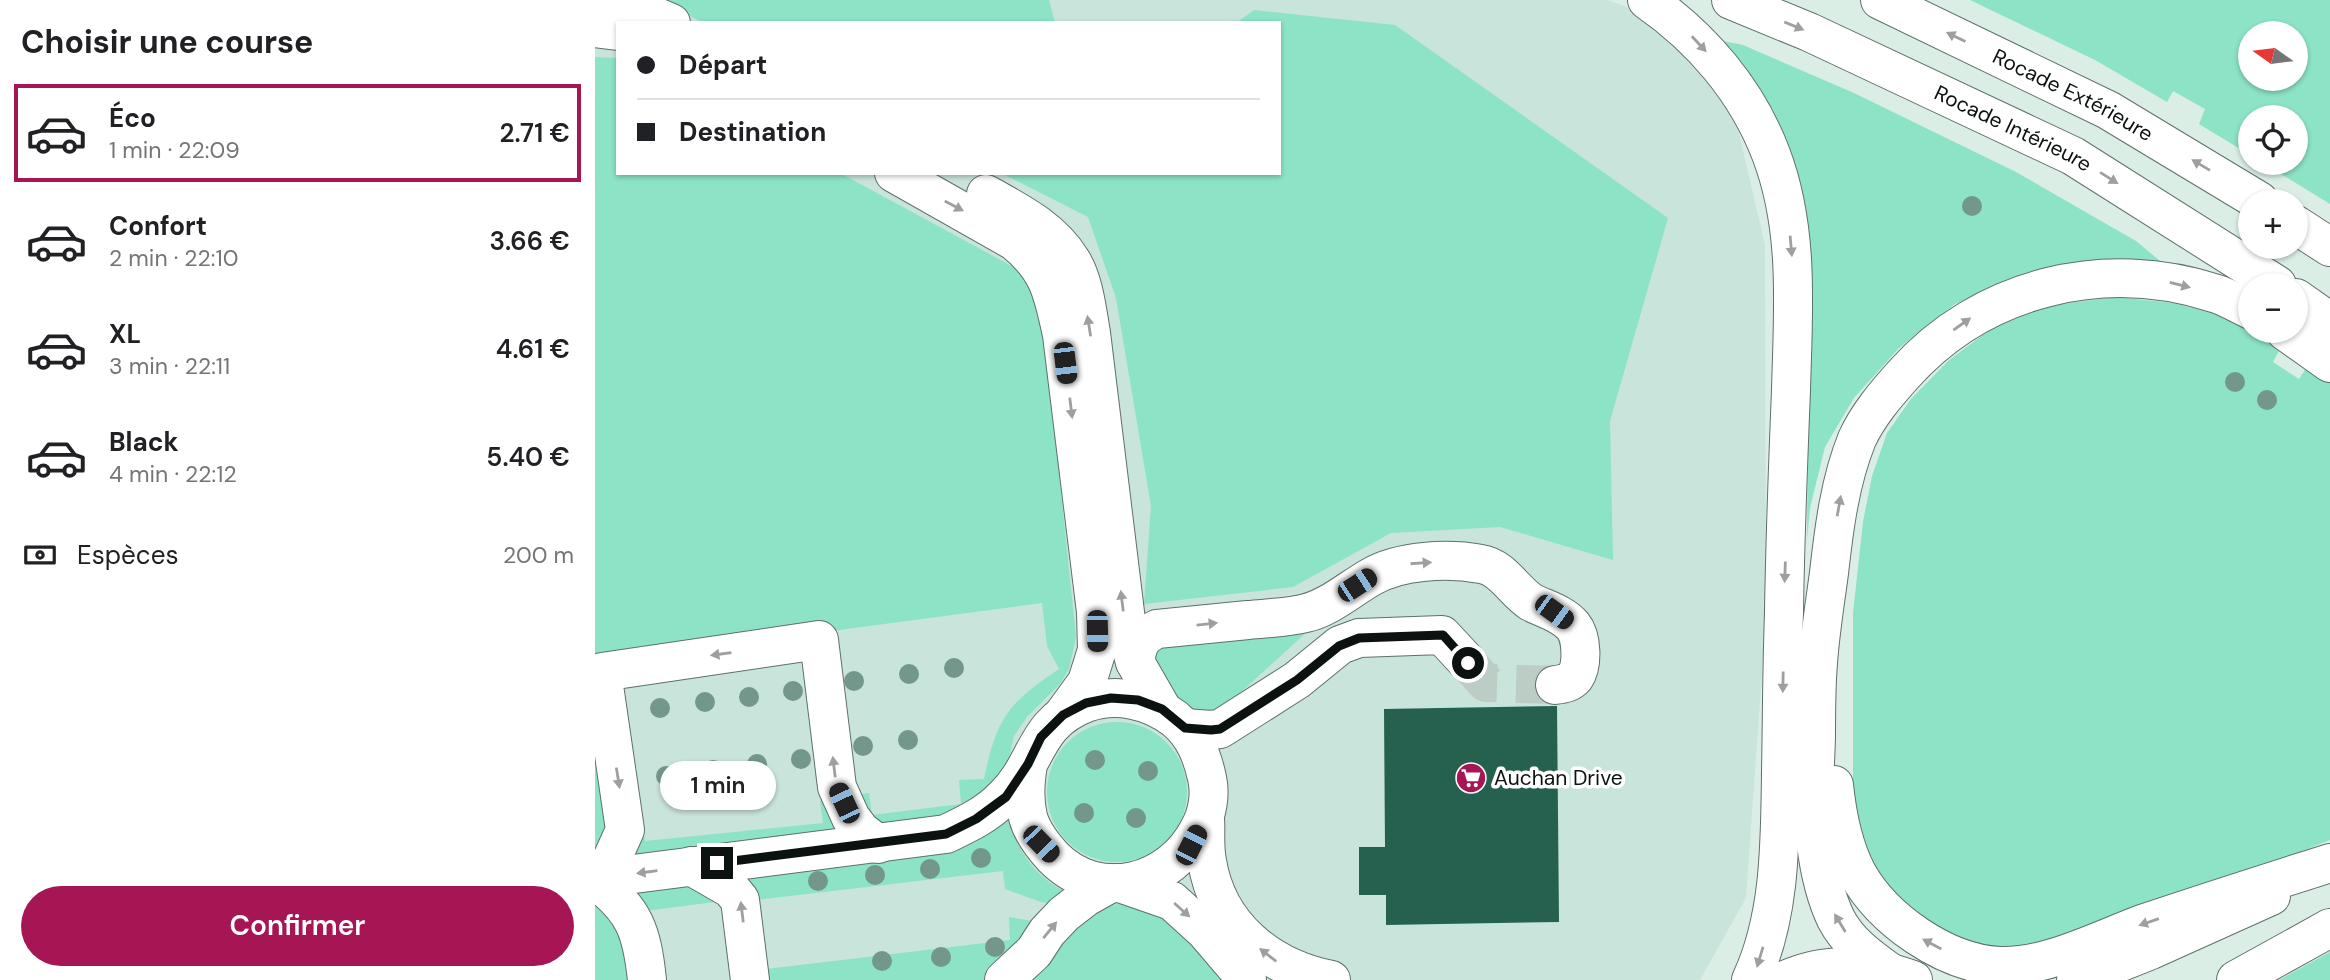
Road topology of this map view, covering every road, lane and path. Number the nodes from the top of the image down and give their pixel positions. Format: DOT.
graph roads {
  1 [pos="1647,0"];
  2 [pos="1731,0"];
  3 [pos="1880,0"];
  4 [pos="595,1"];
  5 [pos="666,21"];
  6 [pos="595,28"];
  7 [pos="616,31"];
  8 [pos="898,175"];
  9 [pos="951,175"];
  10 [pos="2239,189"];
  11 [pos="2308,233"];
  12 [pos="2330,247"];
  13 [pos="2258,273"];
  14 [pos="2238,304"];
  15 [pos="2308,307"];
  16 [pos="2330,323"];
  17 [pos="2302,343"];
  18 [pos="2330,363"];
  19 [pos="1832,544"];
  20 [pos="1135,662"];
  21 [pos="1468,663"];
  22 [pos="1556,685"];
  23 [pos="1063,715"];
  24 [pos="1174,718"];
  25 [pos="1028,764"];
  26 [pos="1205,818"];
  27 [pos="878,844"];
  28 [pos="2330,863"];
  29 [pos="691,866"];
  30 [pos="2330,869"];
  31 [pos="595,879"];
  32 [pos="1116,883"];
  33 [pos="2330,928"];
  34 [pos="646,963"];
  35 [pos="1900,975"];
  36 [pos="750,980"];
  37 [pos="1005,980"];
  38 [pos="1247,980"];
  39 [pos="1331,980"];
  40 [pos="1751,980"];
  41 [pos="1785,980"];
  42 [pos="2076,980"];
  43 [pos="2236,980"];
  1 -- 40 [label="main road, one-way"];
  2 -- 13 [label="main road, Rocade Intérieure, one-way"];
  10 -- 3 [label="main road, Rocade Extérieure, one-way"];
  4 -- 5 [label="main road"];
  6 -- 7 [label="main road"];
  8 -- 23 [label="main road, one-way"];
  20 -- 9 [label="main road, one-way"];
  11 -- 12 [label="main road"];
  19 -- 14 [label="main road, one-way"];
  15 -- 16 [label="main road"];
  17 -- 18 [label="main road"];
  28 -- 19 [label="main road, one-way"];
  35 -- 19 [label="main road, one-way"];
  20 -- 22 [label="main road, one-way"];
  20 -- 24 [label="main road"];
  21 -- 24 [label="main road"];
  23 -- 24 [label="main road"];
  23 -- 25 [label="main road"];
  24 -- 26 [label="main road"];
  25 -- 27 [label="main road"];
  25 -- 32 [label="main road"];
  26 -- 32 [label="main road"];
  39 -- 26 [label="main road, one-way"];
  27 -- 29 [label="main road"];
  27 -- 31 [label="main road, one-way"];
  29 -- 31 [label="main road, one-way"];
  36 -- 29 [label="main road, one-way"];
  30 -- 42 [label="main road"];
  31 -- 34 [label="main road"];
  37 -- 32 [label="main road, one-way"];
  32 -- 38 [label="main road, one-way"];
  33 -- 43 [label="main road"];
  35 -- 41 [label="main road"];
}
